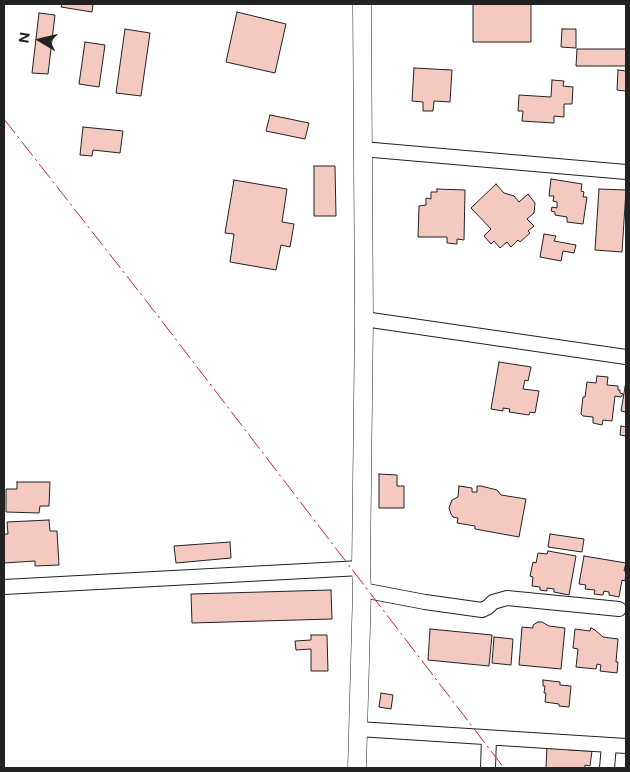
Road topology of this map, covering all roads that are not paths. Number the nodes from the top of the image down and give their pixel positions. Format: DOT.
graph roads {
  1 [pos="362,4"];
  2 [pos="362,149"];
  3 [pos="626,172"];
  4 [pos="364,319"];
  5 [pos="626,357"];
  6 [pos="361,568"];
  7 [pos="4,587"];
  8 [pos="362,590"];
  9 [pos="619,609"];
  10 [pos="358,730"];
  11 [pos="489,738"];
  12 [pos="608,745"];
  13 [pos="626,746"];
  14 [pos="357,768"];
  15 [pos="488,768"];
  16 [pos="607,768"];
  1 -- 2 [label="street"];
  2 -- 3 [label="street"];
  2 -- 4 [label="street"];
  4 -- 5 [label="street"];
  4 -- 6 [label="street"];
  6 -- 7 [label="street"];
  6 -- 8 [label="street"];
  8 -- 9 [label="street"];
  8 -- 10 [label="street"];
  10 -- 11 [label="street"];
  10 -- 14 [label="street"];
  11 -- 12 [label="street"];
  11 -- 15 [label="street"];
  12 -- 13 [label="street"];
  12 -- 16 [label="street"];
}
